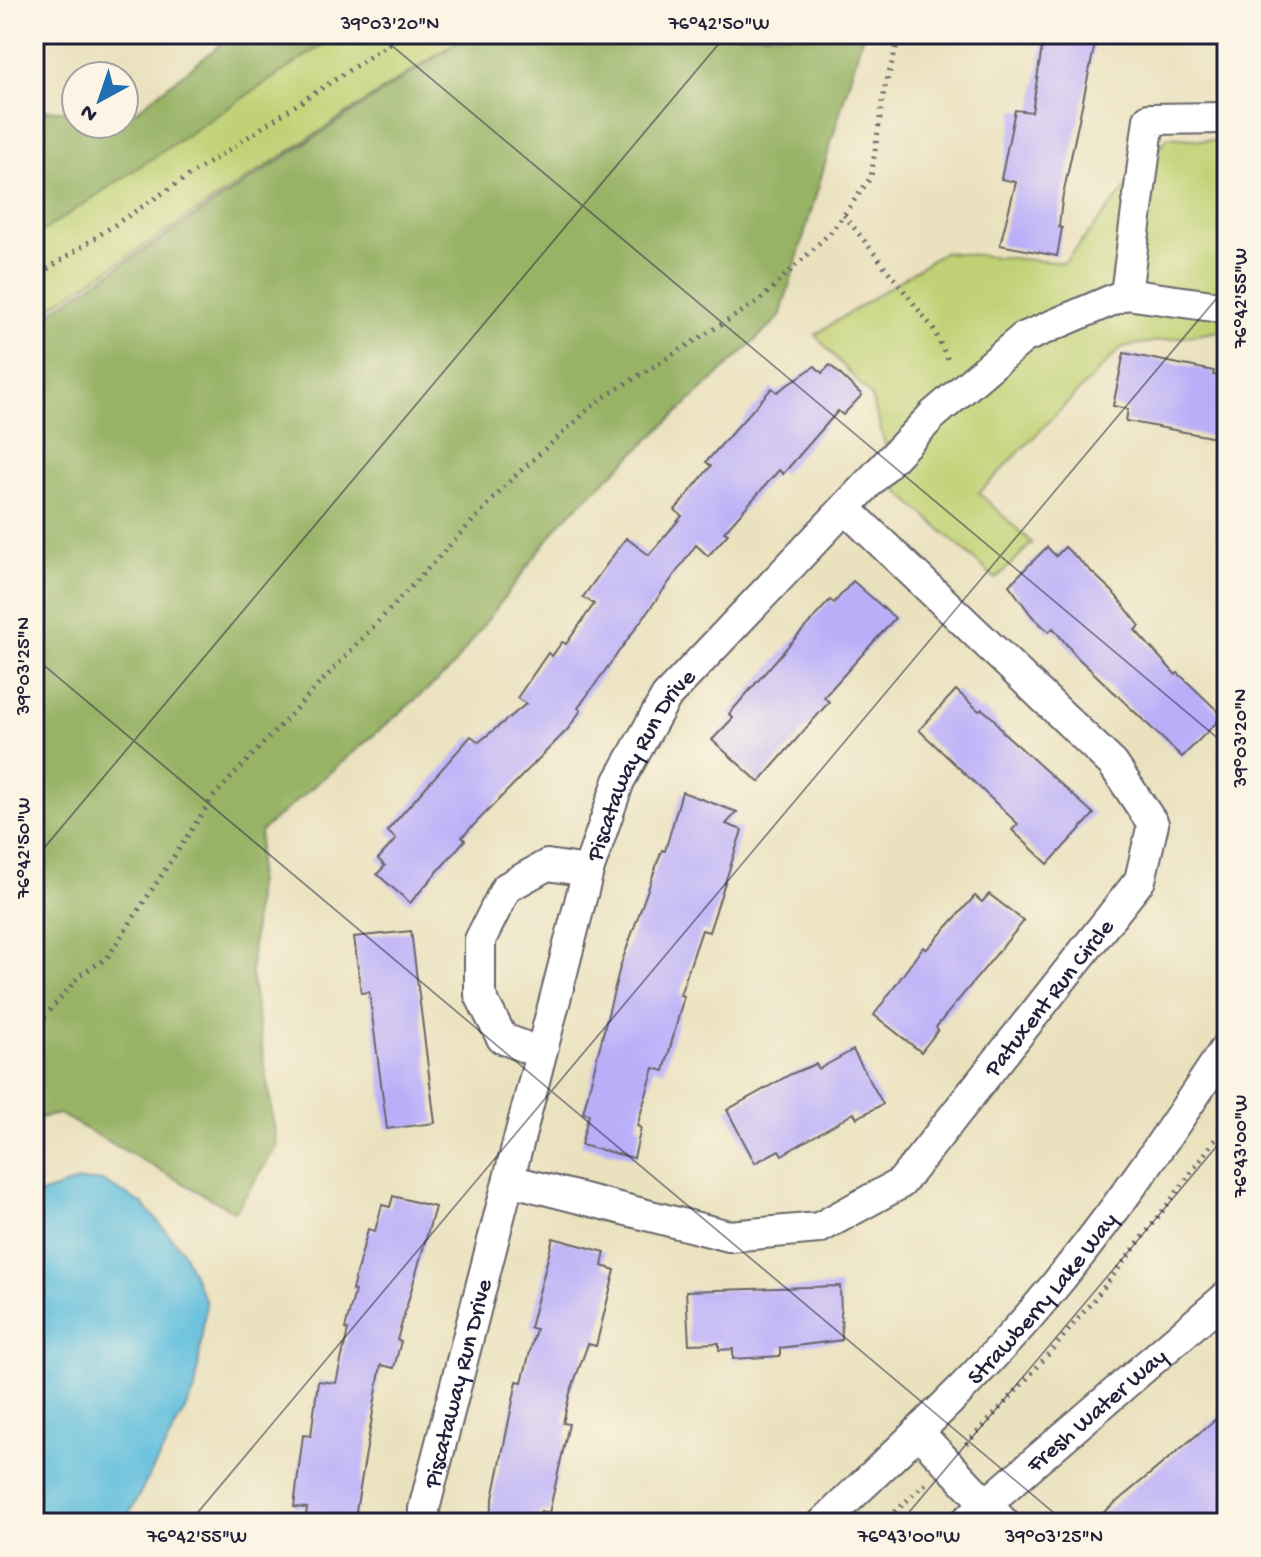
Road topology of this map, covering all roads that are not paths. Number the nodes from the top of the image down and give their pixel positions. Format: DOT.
graph roads {
  1 [pos="1227,118"];
  2 [pos="1126,294"];
  3 [pos="1227,308"];
  4 [pos="846,509"];
  5 [pos="588,871"];
  6 [pos="1227,1046"];
  7 [pos="540,1053"];
  8 [pos="509,1180"];
  9 [pos="1227,1296"];
  10 [pos="918,1432"];
  11 [pos="984,1516"];
  12 [pos="425,1523"];
  13 [pos="823,1523"];
  1 -- 2 [label="street"];
  2 -- 3 [label="street"];
  2 -- 4 [label="street, Piscataway Run Drive"];
  4 -- 5 [label="street, Piscataway Run Drive"];
  4 -- 8 [label="street, Patuxent Run Circle"];
  5 -- 7 [label="street, Piscataway Run Drive"];
  5 -- 7 [label="street"];
  6 -- 10 [label="street, Strawberry Lake Way"];
  7 -- 8 [label="street, Piscataway Run Drive"];
  8 -- 12 [label="street, Piscataway Run Drive"];
  9 -- 11 [label="street, Fresh Water Way"];
  10 -- 11 [label="street"];
  10 -- 13 [label="street, Strawberry Lake Way"];
}
